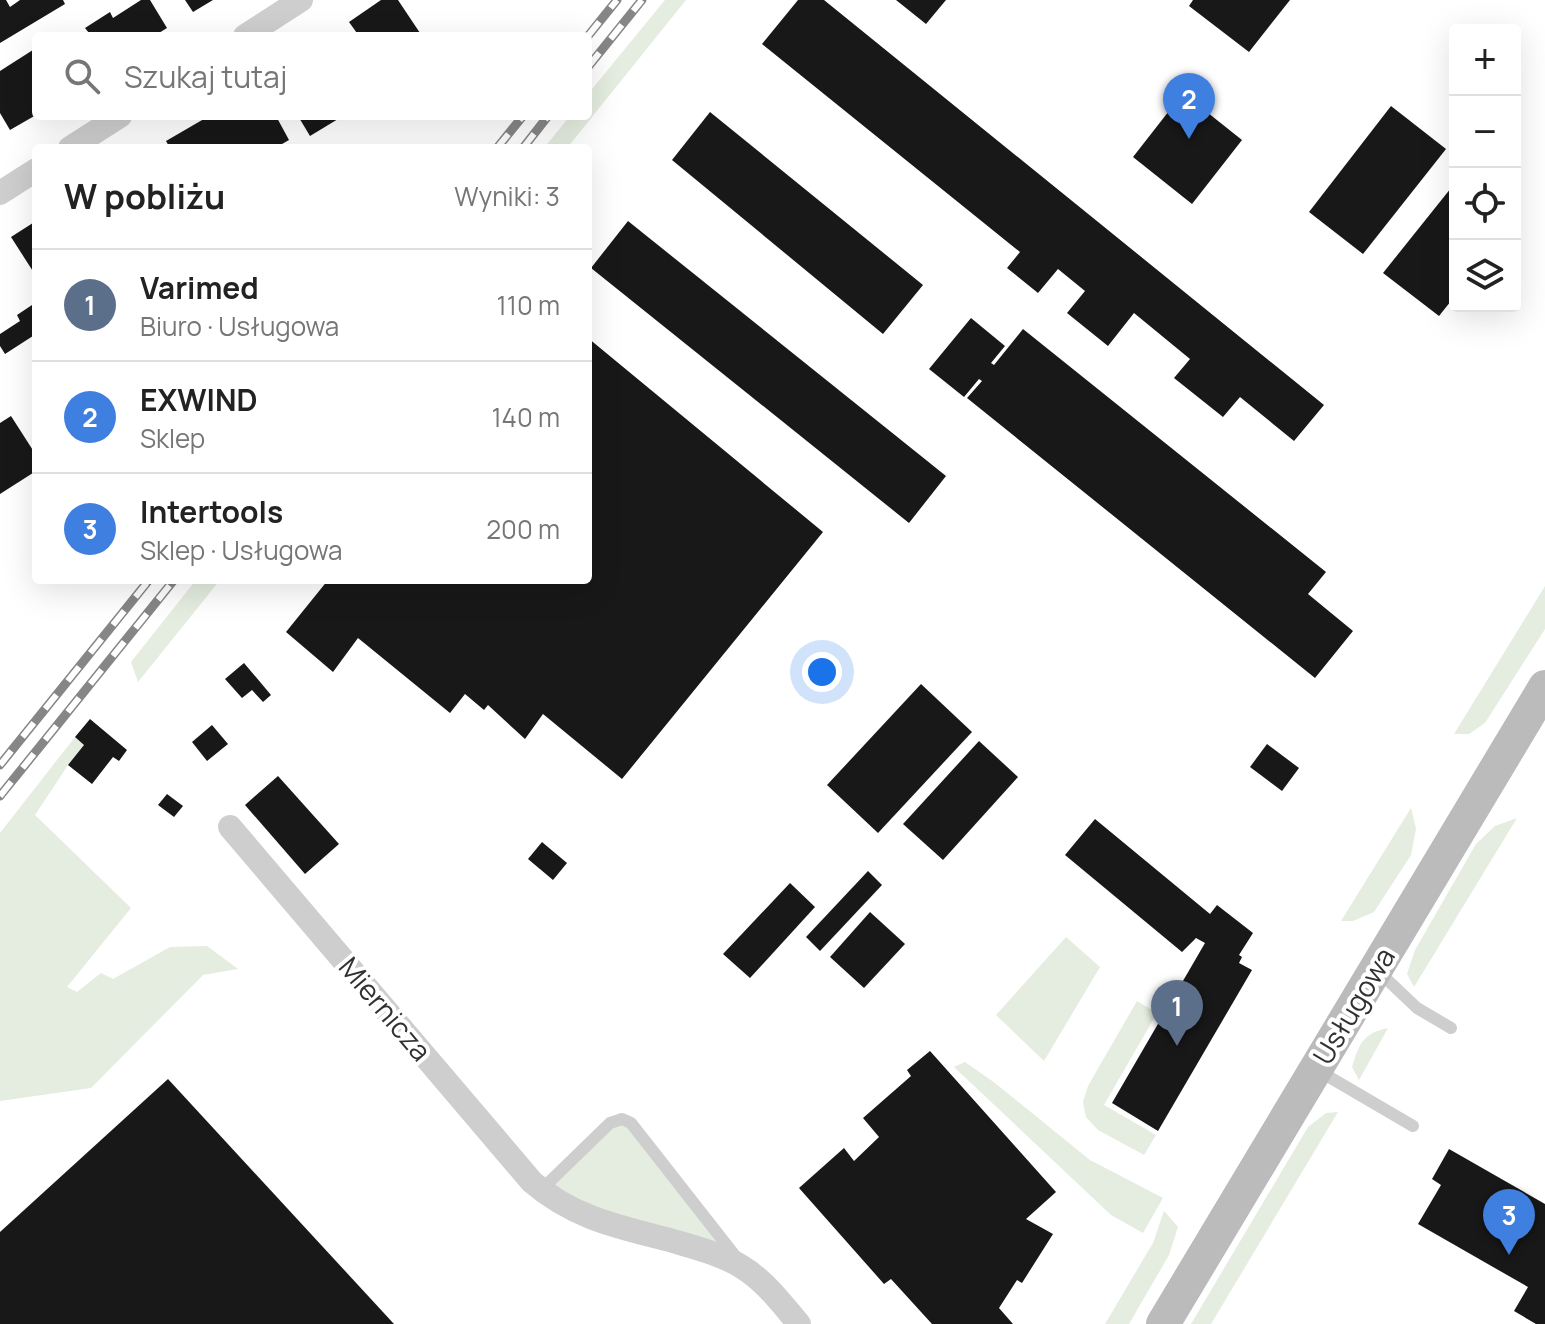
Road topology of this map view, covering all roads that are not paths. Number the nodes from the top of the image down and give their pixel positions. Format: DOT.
graph roads {
  1 [pos="301,0"];
  2 [pos="251,32"];
  3 [pos="114,120"];
  4 [pos="76,144"];
  5 [pos="32,173"];
  6 [pos="0,193"];
  7 [pos="1545,687"];
  8 [pos="230,827"];
  9 [pos="1376,969"];
  10 [pos="1451,1028"];
  11 [pos="1315,1069"];
  12 [pos="1413,1126"];
  13 [pos="541,1190"];
  14 [pos="745,1268"];
  15 [pos="799,1324"];
  16 [pos="1163,1324"];
  1 -- 2 [label="street"];
  3 -- 4 [label="street"];
  5 -- 6 [label="street"];
  7 -- 9 [label="street, Usługowa"];
  8 -- 13 [label="street, Miernicza"];
  9 -- 10 [label="lane"];
  9 -- 11 [label="street, Usługowa"];
  11 -- 12 [label="lane"];
  11 -- 16 [label="street, Usługowa"];
  13 -- 14 [label="street, Miernicza"];
  13 -- 14 [label="lane, Miernicza"];
  14 -- 15 [label="street, Miernicza"];
}
